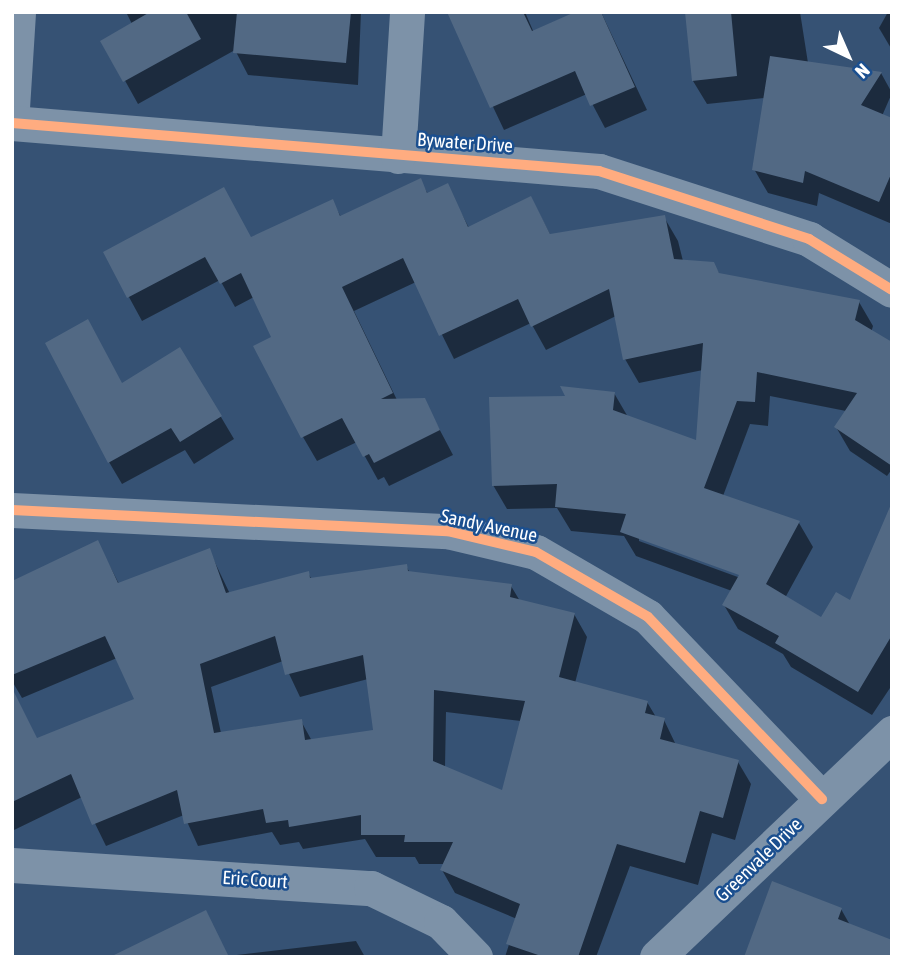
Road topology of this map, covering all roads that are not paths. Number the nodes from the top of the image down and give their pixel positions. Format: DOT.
graph roads {
  1 [pos="18,12"];
  2 [pos="407,12"];
  3 [pos="12,108"];
  4 [pos="12,123"];
  5 [pos="398,156"];
  6 [pos="892,290"];
  7 [pos="12,510"];
  8 [pos="892,733"];
  9 [pos="822,799"];
  10 [pos="12,865"];
  11 [pos="474,957"];
  12 [pos="657,957"];
  1 -- 3 [label="street"];
  2 -- 5 [label="street"];
  4 -- 5 [label="street, Bywater Drive"];
  5 -- 6 [label="street, Bywater Drive"];
  7 -- 9 [label="street, Sandy Avenue"];
  8 -- 9 [label="street, Greenvale Drive"];
  9 -- 12 [label="street, Greenvale Drive"];
  10 -- 11 [label="street, Eric Court"];
}
